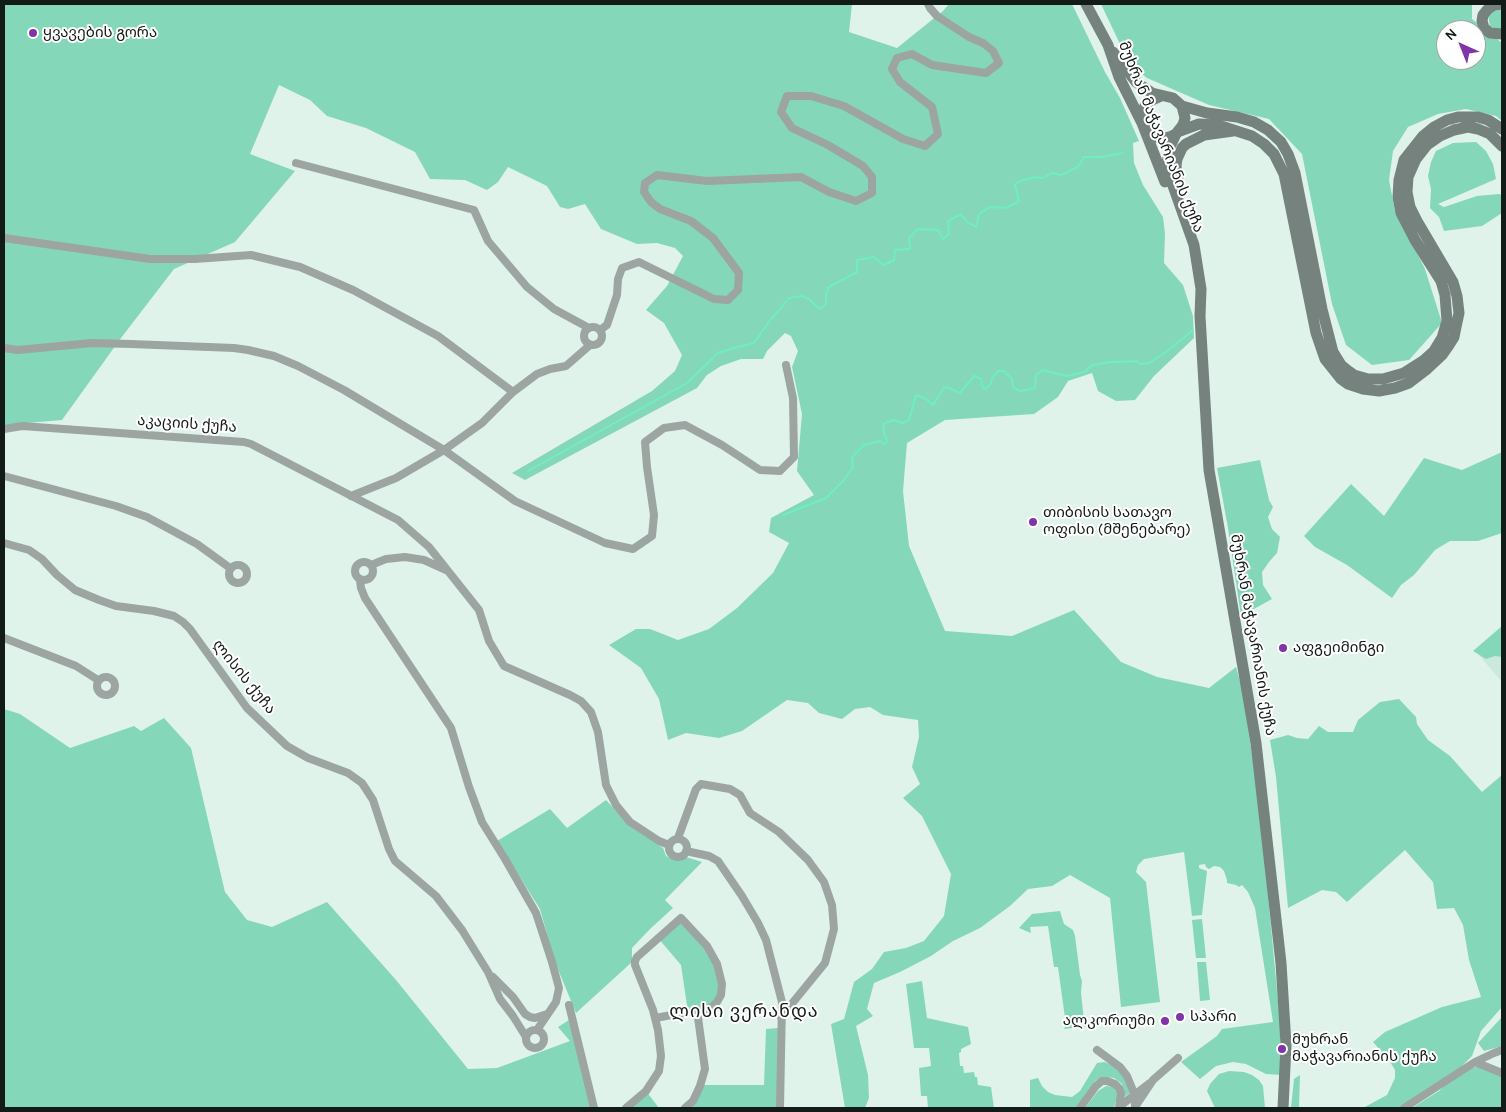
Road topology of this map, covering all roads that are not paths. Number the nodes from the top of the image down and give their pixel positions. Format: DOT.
graph roads {
  1 [pos="928,4"];
  2 [pos="1086,4"];
  3 [pos="1480,4"];
  4 [pos="1502,4"];
  5 [pos="1482,19"];
  6 [pos="1499,36"];
  7 [pos="1108,45"];
  8 [pos="1161,96"];
  9 [pos="1182,106"];
  10 [pos="1142,123"];
  11 [pos="1502,129"];
  12 [pos="1237,131"];
  13 [pos="1178,132"];
  14 [pos="1502,146"];
  15 [pos="296,163"];
  16 [pos="4,238"];
  17 [pos="1201,289"];
  18 [pos="1200,316"];
  19 [pos="589,328"];
  20 [pos="600,330"];
  21 [pos="590,345"];
  22 [pos="4,348"];
  23 [pos="786,365"];
  24 [pos="513,392"];
  25 [pos="5,428"];
  26 [pos="444,450"];
  27 [pos="4,476"];
  28 [pos="351,496"];
  29 [pos="6,545"];
  30 [pos="371,565"];
  31 [pos="230,568"];
  32 [pos="447,571"];
  33 [pos="360,580"];
  34 [pos="4,638"];
  35 [pos="98,680"];
  36 [pos="678,838"];
  37 [pos="669,845"];
  38 [pos="686,851"];
  39 [pos="488,972"];
  40 [pos="569,1005"];
  41 [pos="697,1010"];
  42 [pos="549,1013"];
  43 [pos="781,1017"];
  44 [pos="655,1018"];
  45 [pos="537,1030"];
  46 [pos="526,1037"];
  47 [pos="1097,1050"];
  48 [pos="1502,1050"];
  49 [pos="1178,1058"];
  50 [pos="1475,1062"];
  51 [pos="1502,1073"];
  52 [pos="1154,1080"];
  53 [pos="1134,1093"];
  54 [pos="1119,1107"];
  55 [pos="1134,1107"];
  56 [pos="594,1108"];
  57 [pos="626,1108"];
  58 [pos="685,1108"];
  59 [pos="780,1108"];
  60 [pos="1080,1108"];
  61 [pos="1282,1108"];
  62 [pos="1404,1108"];
  1 -- 20 [label="street"];
  2 -- 7 [label="main road, მუხრან მაჭავარიანის ქუჩა"];
  3 -- 5 [label="main road"];
  4 -- 5 [label="main road"];
  5 -- 6 [label="main road"];
  7 -- 8 [label="main road"];
  7 -- 10 [label="main road, მუხრან მაჭავარიანის ქუჩა"];
  8 -- 9 [label="main road"];
  8 -- 10 [label="main road"];
  9 -- 11 [label="main road"];
  9 -- 13 [label="main road"];
  10 -- 13 [label="main road"];
  10 -- 18 [label="main road, მუხრან მაჭავარიანის ქუჩა"];
  12 -- 13 [label="main road"];
  12 -- 14 [label="main road"];
  12 -- 17 [label="main road"];
  13 -- 17 [label="main road, მუხრან მაჭავარიანის ქუჩა"];
  15 -- 19 [label="street"];
  16 -- 24 [label="street"];
  17 -- 18 [label="main road, მუხრან მაჭავარიანის ქუჩა"];
  18 -- 61 [label="main road, მუხრან მაჭავარიანის ქუჩა"];
  19 -- 20 [label="street"];
  19 -- 21 [label="street"];
  20 -- 21 [label="street"];
  21 -- 24 [label="street"];
  22 -- 26 [label="street"];
  23 -- 26 [label="street"];
  24 -- 26 [label="street"];
  25 -- 28 [label="street, აკაციის ქუჩა"];
  26 -- 28 [label="street"];
  27 -- 31 [label="street"];
  28 -- 32 [label="street, აკაციის ქუჩა"];
  29 -- 39 [label="street, ლისის ქუჩა"];
  30 -- 32 [label="street"];
  30 -- 33 [label="street"];
  30 -- 33 [label="street"];
  32 -- 37 [label="street"];
  33 -- 42 [label="street"];
  34 -- 35 [label="street"];
  36 -- 37 [label="street"];
  36 -- 38 [label="street"];
  36 -- 43 [label="street"];
  37 -- 38 [label="street"];
  38 -- 43 [label="street"];
  39 -- 42 [label="street, ლისის ქუჩა"];
  39 -- 46 [label="street, ლისის ქუჩა"];
  40 -- 56 [label="street"];
  41 -- 44 [label="street"];
  41 -- 44 [label="street"];
  41 -- 58 [label="street"];
  42 -- 45 [label="street"];
  43 -- 59 [label="street"];
  44 -- 57 [label="street"];
  45 -- 46 [label="street"];
  45 -- 46 [label="street"];
  47 -- 53 [label="street"];
  48 -- 50 [label="street"];
  49 -- 52 [label="street"];
  50 -- 51 [label="street"];
  50 -- 62 [label="street"];
  52 -- 53 [label="street"];
  52 -- 55 [label="street"];
  53 -- 54 [label="street"];
  53 -- 55 [label="street"];
  54 -- 60 [label="street"];
}
